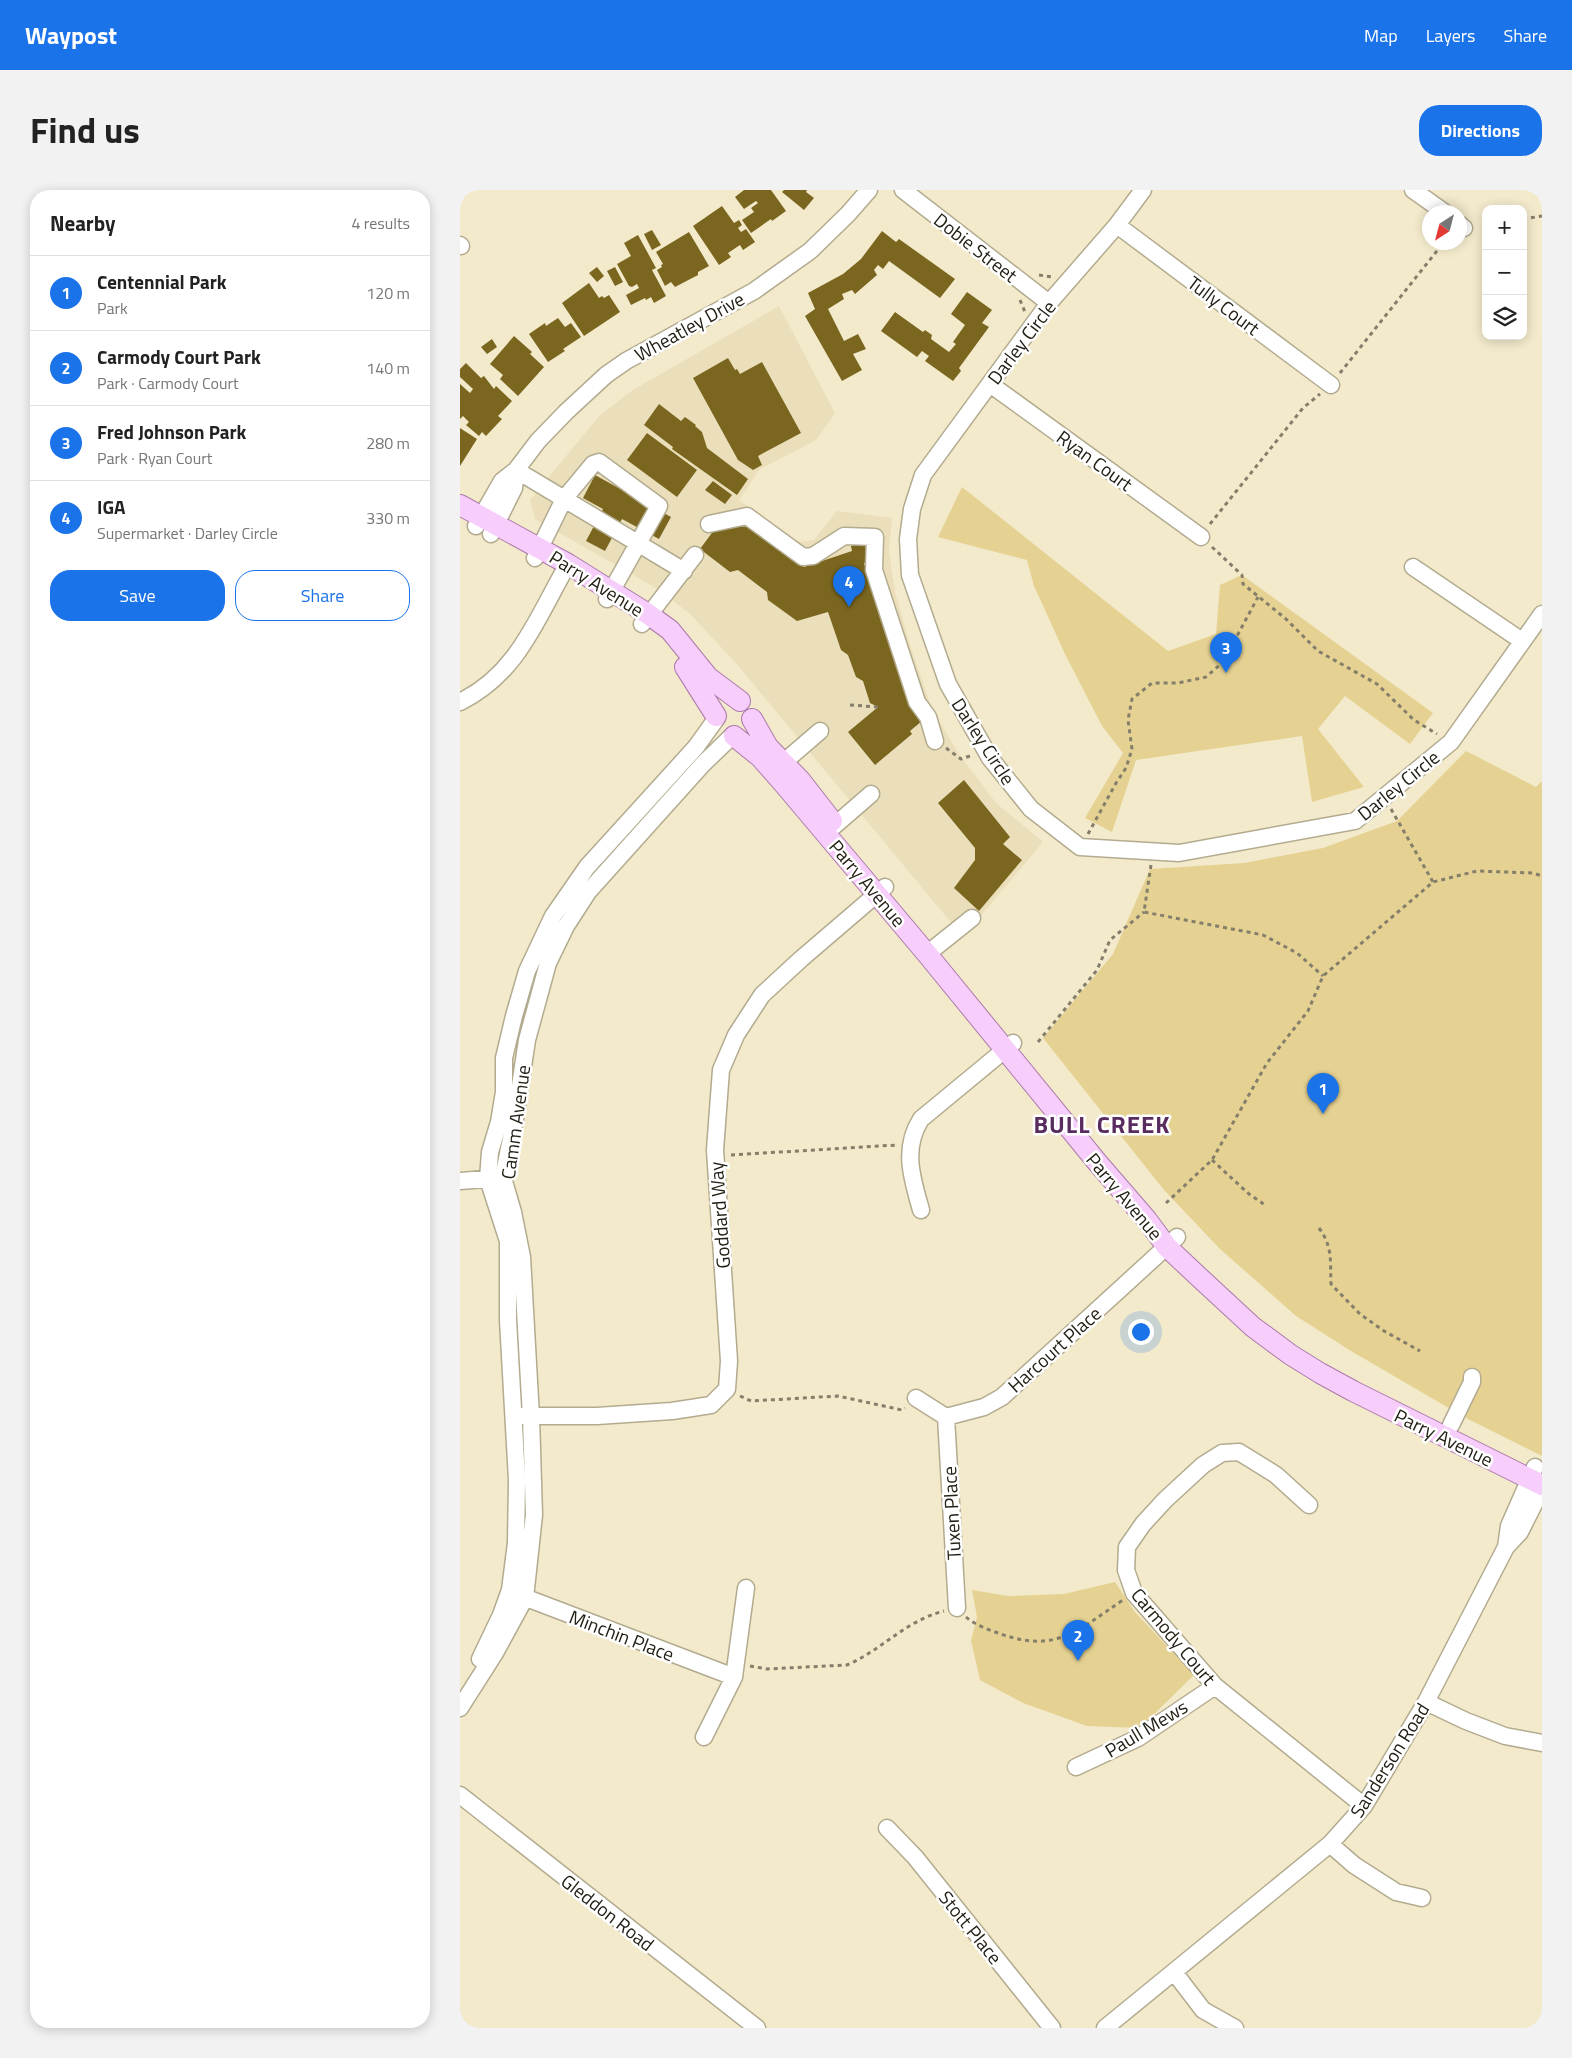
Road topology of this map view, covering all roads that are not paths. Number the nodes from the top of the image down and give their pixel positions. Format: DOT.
graph roads {
  1 [pos="869,190"];
  2 [pos="903,190"];
  3 [pos="1143,190"];
  4 [pos="1413,190"];
  5 [pos="1434,205"];
  6 [pos="1117,225"];
  7 [pos="1049,303"];
  8 [pos="990,384"];
  9 [pos="1331,385"];
  10 [pos="516,470"];
  11 [pos="564,499"];
  12 [pos="460,505"];
  13 [pos="481,524"];
  14 [pos="710,524"];
  15 [pos="1201,536"];
  16 [pos="639,543"];
  17 [pos="538,553"];
  18 [pos="695,555"];
  19 [pos="1414,567"];
  20 [pos="565,568"];
  21 [pos="684,571"];
  22 [pos="609,595"];
  23 [pos="1542,614"];
  24 [pos="645,619"];
  25 [pos="1522,641"];
  26 [pos="740,701"];
  27 [pos="460,702"];
  28 [pos="716,717"];
  29 [pos="752,719"];
  30 [pos="820,731"];
  31 [pos="733,736"];
  32 [pos="935,740"];
  33 [pos="784,762"];
  34 [pos="871,794"];
  35 [pos="831,829"];
  36 [pos="881,891"];
  37 [pos="972,918"];
  38 [pos="931,951"];
  39 [pos="1009,1046"];
  40 [pos="496,1179"];
  41 [pos="460,1181"];
  42 [pos="921,1210"];
  43 [pos="1172,1242"];
  44 [pos="1472,1378"];
  45 [pos="916,1398"];
  46 [pos="514,1416"];
  47 [pos="531,1417"];
  48 [pos="946,1417"];
  49 [pos="1451,1425"];
  50 [pos="1538,1478"];
  51 [pos="1309,1505"];
  52 [pos="746,1588"];
  53 [pos="518,1594"];
  54 [pos="957,1608"];
  55 [pos="735,1670"];
  56 [pos="1215,1686"];
  57 [pos="460,1691"];
  58 [pos="1426,1702"];
  59 [pos="460,1708"];
  60 [pos="704,1738"];
  61 [pos="1542,1743"];
  62 [pos="1076,1767"];
  63 [pos="460,1795"];
  64 [pos="1364,1806"];
  65 [pos="887,1828"];
  66 [pos="1330,1844"];
  67 [pos="1422,1898"];
  68 [pos="1174,1972"];
  69 [pos="757,2028"];
  70 [pos="1052,2028"];
  71 [pos="1105,2028"];
  72 [pos="1235,2028"];
  1 -- 10 [label="street, Wheatley Drive"];
  2 -- 7 [label="street, Dobie Street"];
  3 -- 6 [label="street, Darley Circle"];
  4 -- 5 [label="street"];
  6 -- 7 [label="street, Darley Circle"];
  6 -- 9 [label="street, Tully Court"];
  7 -- 8 [label="street, Darley Circle"];
  8 -- 15 [label="street, Ryan Court"];
  8 -- 25 [label="street, Darley Circle"];
  10 -- 11 [label="street"];
  10 -- 13 [label="street, Wheatley Drive"];
  11 -- 16 [label="street"];
  11 -- 16 [label="street"];
  11 -- 17 [label="street"];
  12 -- 13 [label="main road, Parry Avenue"];
  13 -- 17 [label="main road, Parry Avenue"];
  14 -- 32 [label="street"];
  16 -- 21 [label="street"];
  16 -- 22 [label="street"];
  17 -- 20 [label="main road, Parry Avenue"];
  18 -- 21 [label="street"];
  19 -- 25 [label="street"];
  20 -- 22 [label="main road, Parry Avenue"];
  20 -- 27 [label="street"];
  21 -- 24 [label="street"];
  22 -- 24 [label="main road, Parry Avenue"];
  23 -- 25 [label="street, Darley Circle"];
  24 -- 26 [label="main road, Parry Avenue"];
  24 -- 28 [label="main road, Parry Avenue"];
  26 -- 28 [label="main road"];
  26 -- 29 [label="main road"];
  28 -- 31 [label="main road"];
  28 -- 40 [label="street, Camm Avenue"];
  29 -- 31 [label="main road"];
  29 -- 33 [label="main road, Parry Avenue"];
  30 -- 33 [label="street"];
  31 -- 35 [label="main road, Parry Avenue"];
  31 -- 40 [label="street, Camm Avenue"];
  33 -- 35 [label="main road, Parry Avenue"];
  34 -- 35 [label="street"];
  35 -- 36 [label="main road, Parry Avenue"];
  36 -- 38 [label="main road, Parry Avenue"];
  36 -- 47 [label="street, Goddard Way"];
  37 -- 38 [label="street"];
  38 -- 39 [label="main road, Parry Avenue"];
  39 -- 42 [label="street"];
  39 -- 43 [label="main road, Parry Avenue"];
  40 -- 41 [label="street"];
  40 -- 46 [label="street, Camm Avenue"];
  40 -- 47 [label="street, Camm Avenue"];
  43 -- 48 [label="street, Harcourt Place"];
  43 -- 49 [label="main road, Parry Avenue"];
  43 -- 50 [label="main road, Parry Avenue"];
  44 -- 49 [label="street"];
  45 -- 48 [label="street"];
  46 -- 47 [label="street"];
  46 -- 53 [label="street, Camm Avenue"];
  47 -- 53 [label="street, Camm Avenue"];
  48 -- 54 [label="street, Tuxen Place"];
  49 -- 50 [label="main road, Parry Avenue"];
  50 -- 58 [label="street, Sanderson Road"];
  51 -- 56 [label="street, Carmody Court"];
  52 -- 55 [label="street"];
  53 -- 55 [label="street, Minchin Place"];
  53 -- 57 [label="street, Camm Avenue"];
  53 -- 59 [label="street, Camm Avenue"];
  55 -- 60 [label="street"];
  56 -- 62 [label="street, Paull Mews"];
  56 -- 64 [label="street, Carmody Court"];
  58 -- 61 [label="street"];
  58 -- 64 [label="street, Sanderson Road"];
  63 -- 69 [label="street, Gleddon Road"];
  64 -- 66 [label="street, Sanderson Road"];
  65 -- 70 [label="street, Stott Place"];
  66 -- 67 [label="street"];
  66 -- 68 [label="street, Sanderson Road"];
  68 -- 71 [label="street, Sanderson Road"];
  68 -- 72 [label="street"];
}
